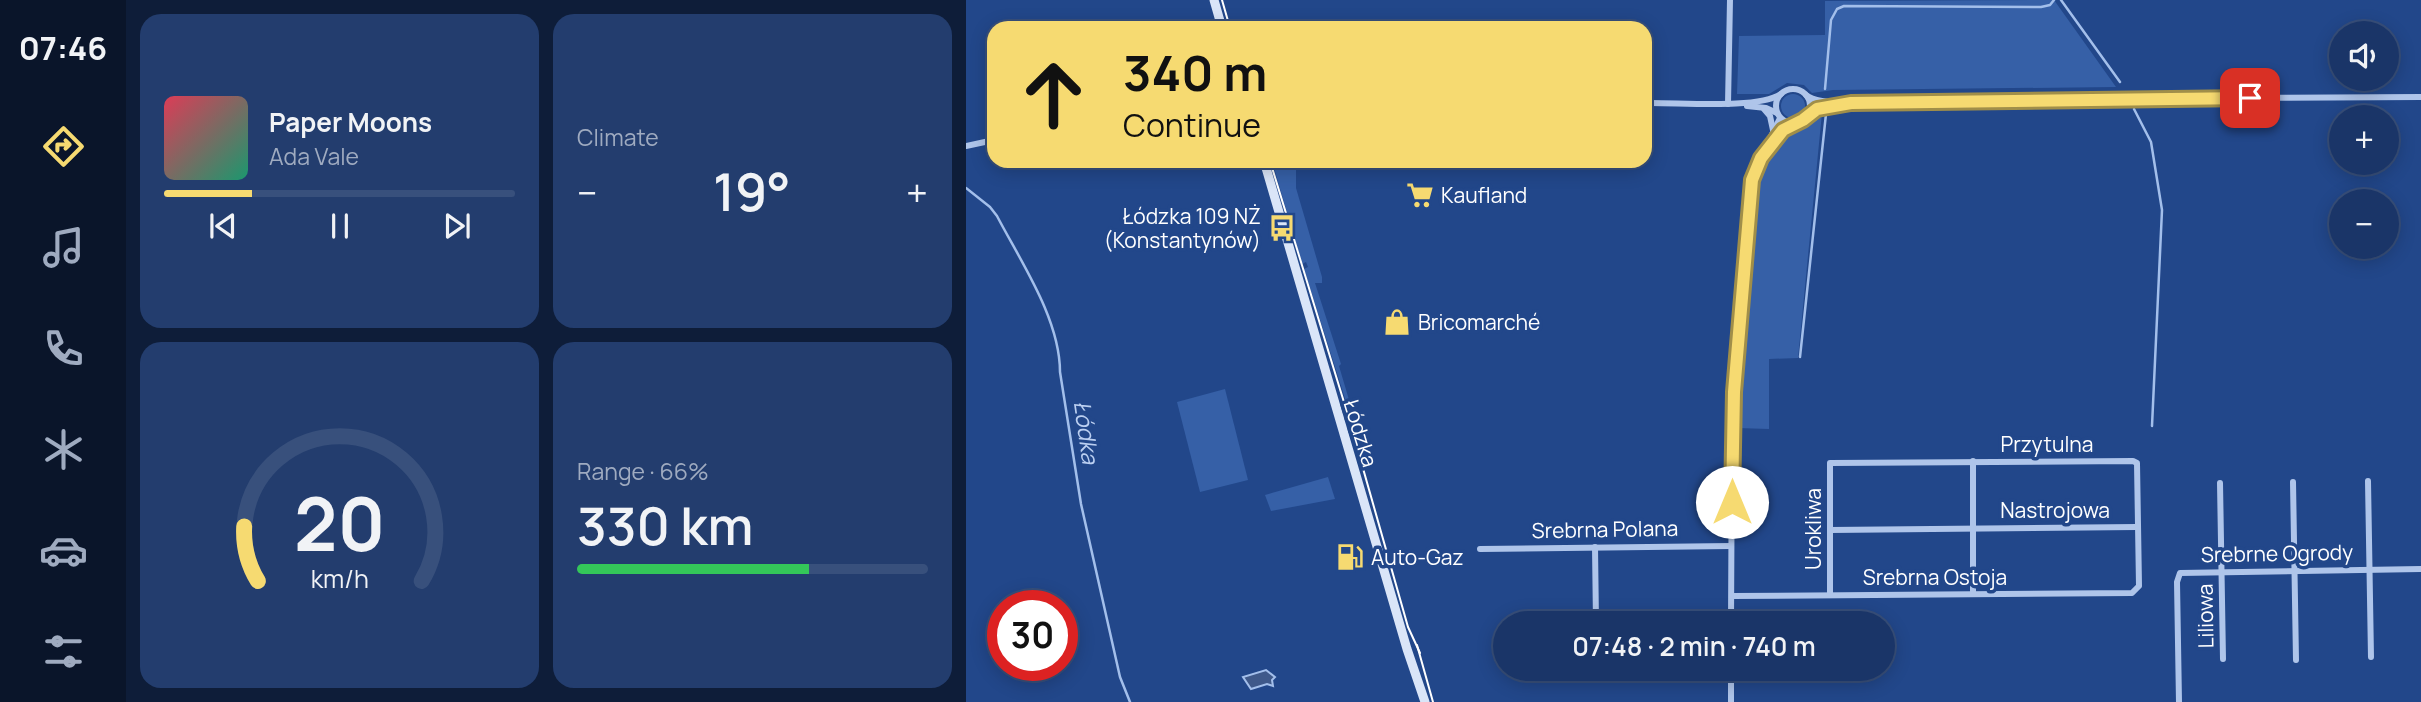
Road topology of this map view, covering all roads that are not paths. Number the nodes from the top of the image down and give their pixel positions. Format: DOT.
graph roads {
  1 [pos="1214,0"];
  2 [pos="1730,0"];
  3 [pos="1220,21"];
  4 [pos="1781,94"];
  5 [pos="1806,95"];
  6 [pos="2421,97"];
  7 [pos="1652,103"];
  8 [pos="1851,103"];
  9 [pos="1731,104"];
  10 [pos="1762,108"];
  11 [pos="1779,116"];
  12 [pos="1805,118"];
  13 [pos="1794,124"];
  14 [pos="1773,130"];
  15 [pos="987,142"];
  16 [pos="966,146"];
  17 [pos="1761,158"];
  18 [pos="1264,168"];
  19 [pos="1973,461"];
  20 [pos="1830,463"];
  21 [pos="2368,481"];
  22 [pos="2293,482"];
  23 [pos="2220,483"];
  24 [pos="2137,527"];
  25 [pos="1973,528"];
  26 [pos="1830,530"];
  27 [pos="1731,546"];
  28 [pos="1595,547"];
  29 [pos="1480,549"];
  30 [pos="2421,569"];
  31 [pos="2294,570"];
  32 [pos="2370,570"];
  33 [pos="2221,571"];
  34 [pos="2137,590"];
  35 [pos="1973,594"];
  36 [pos="1830,595"];
  37 [pos="1732,596"];
  38 [pos="1596,611"];
  39 [pos="1731,611"];
  40 [pos="2371,657"];
  41 [pos="2223,659"];
  42 [pos="2296,660"];
  43 [pos="1731,681"];
  44 [pos="1425,702"];
  45 [pos="1731,702"];
  46 [pos="2179,702"];
  1 -- 3 [label="main road"];
  2 -- 9 [label="street"];
  4 -- 5 [label="street"];
  4 -- 9 [label="street"];
  4 -- 11 [label="street"];
  5 -- 8 [label="street"];
  5 -- 12 [label="street"];
  6 -- 8 [label="street"];
  7 -- 9 [label="street"];
  8 -- 12 [label="street"];
  9 -- 10 [label="street"];
  10 -- 11 [label="street"];
  10 -- 14 [label="street"];
  11 -- 13 [label="street"];
  11 -- 14 [label="street"];
  12 -- 13 [label="street"];
  13 -- 17 [label="street"];
  14 -- 17 [label="street"];
  15 -- 16 [label="street"];
  17 -- 27 [label="street"];
  18 -- 44 [label="main road, Łódzka"];
  19 -- 20 [label="street, Przytulna"];
  19 -- 24 [label="street, Przytulna"];
  19 -- 25 [label="street, Nastrojowa"];
  20 -- 26 [label="street, Urokliwa"];
  21 -- 32 [label="street"];
  22 -- 31 [label="street"];
  23 -- 33 [label="street, Liliowa"];
  24 -- 25 [label="street, Nastrojowa"];
  24 -- 34 [label="street, Przytulna"];
  25 -- 26 [label="street, Nastrojowa"];
  25 -- 35 [label="street, Nastrojowa"];
  26 -- 36 [label="street, Urokliwa"];
  27 -- 28 [label="street, Srebrna Polana"];
  27 -- 37 [label="street"];
  28 -- 29 [label="street, Srebrna Polana"];
  28 -- 38 [label="street"];
  30 -- 32 [label="street, Srebrne Ogrody"];
  31 -- 32 [label="street, Srebrne Ogrody"];
  31 -- 33 [label="street, Srebrne Ogrody"];
  31 -- 42 [label="street"];
  32 -- 40 [label="street"];
  33 -- 41 [label="street, Liliowa"];
  33 -- 46 [label="street, Srebrne Ogrody"];
  34 -- 35 [label="street, Srebrna Ostoja"];
  35 -- 36 [label="street, Srebrna Ostoja"];
  36 -- 37 [label="street, Srebrna Ostoja"];
  37 -- 39 [label="street"];
  43 -- 45 [label="street"];
}
